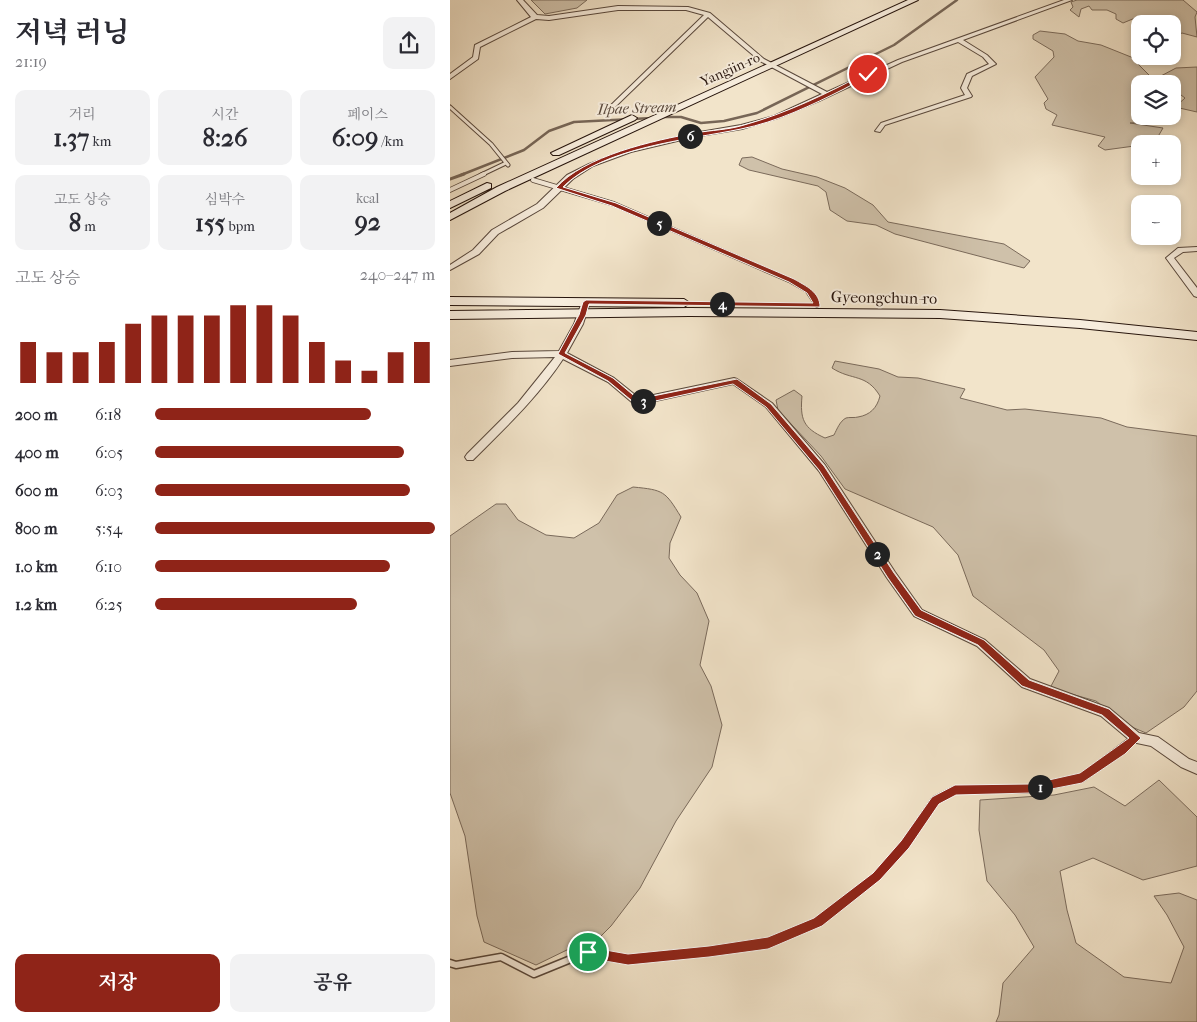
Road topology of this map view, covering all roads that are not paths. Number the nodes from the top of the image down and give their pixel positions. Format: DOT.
graph roads {
  1 [pos="520,0"];
  2 [pos="680,0"];
  3 [pos="900,0"];
  4 [pos="914,0"];
  5 [pos="1070,0"];
  6 [pos="680,8"];
  7 [pos="708,14"];
  8 [pos="535,17"];
  9 [pos="959,40"];
  10 [pos="762,60"];
  11 [pos="772,65"];
  12 [pos="450,77"];
  13 [pos="826,93"];
  14 [pos="450,107"];
  15 [pos="612,107"];
  16 [pos="878,130"];
  17 [pos="533,180"];
  18 [pos="559,188"];
  19 [pos="450,190"];
  20 [pos="450,205"];
  21 [pos="450,217"];
  22 [pos="1197,249"];
  23 [pos="450,268"];
  24 [pos="1197,294"];
  25 [pos="450,301"];
  26 [pos="586,302"];
  27 [pos="817,305"];
  28 [pos="450,314"];
  29 [pos="583,315"];
  30 [pos="1197,328"];
  31 [pos="1197,336"];
  32 [pos="561,354"];
  33 [pos="450,363"];
  34 [pos="470,457"];
  35 [pos="1136,738"];
  36 [pos="1197,768"];
  37 [pos="450,963"];
  1 -- 8 [label="street"];
  2 -- 6 [label="street"];
  3 -- 10 [label="main road, Yangjin-ro"];
  4 -- 11 [label="main road, Yangjin-ro"];
  5 -- 9 [label="street"];
  6 -- 7 [label="street"];
  6 -- 8 [label="street"];
  7 -- 10 [label="street"];
  7 -- 15 [label="street"];
  8 -- 12 [label="street"];
  9 -- 13 [label="street"];
  9 -- 16 [label="street"];
  10 -- 11 [label="street"];
  10 -- 20 [label="main road, Yangjin-ro"];
  11 -- 13 [label="street"];
  11 -- 21 [label="main road, Yangjin-ro"];
  13 -- 18 [label="street"];
  14 -- 19 [label="lane"];
  17 -- 18 [label="lane"];
  18 -- 23 [label="street"];
  18 -- 27 [label="lane"];
  22 -- 24 [label="street"];
  25 -- 26 [label="main road, Gyeongchun-ro"];
  26 -- 27 [label="main road, Gyeongchun-ro"];
  26 -- 29 [label="street"];
  27 -- 30 [label="main road, Gyeongchun-ro"];
  28 -- 29 [label="main road, Gyeongchun-ro"];
  29 -- 31 [label="main road, Gyeongchun-ro"];
  29 -- 32 [label="street"];
  32 -- 33 [label="street"];
  32 -- 34 [label="street"];
  32 -- 35 [label="street"];
  35 -- 36 [label="street"];
  35 -- 37 [label="lane"];
}
